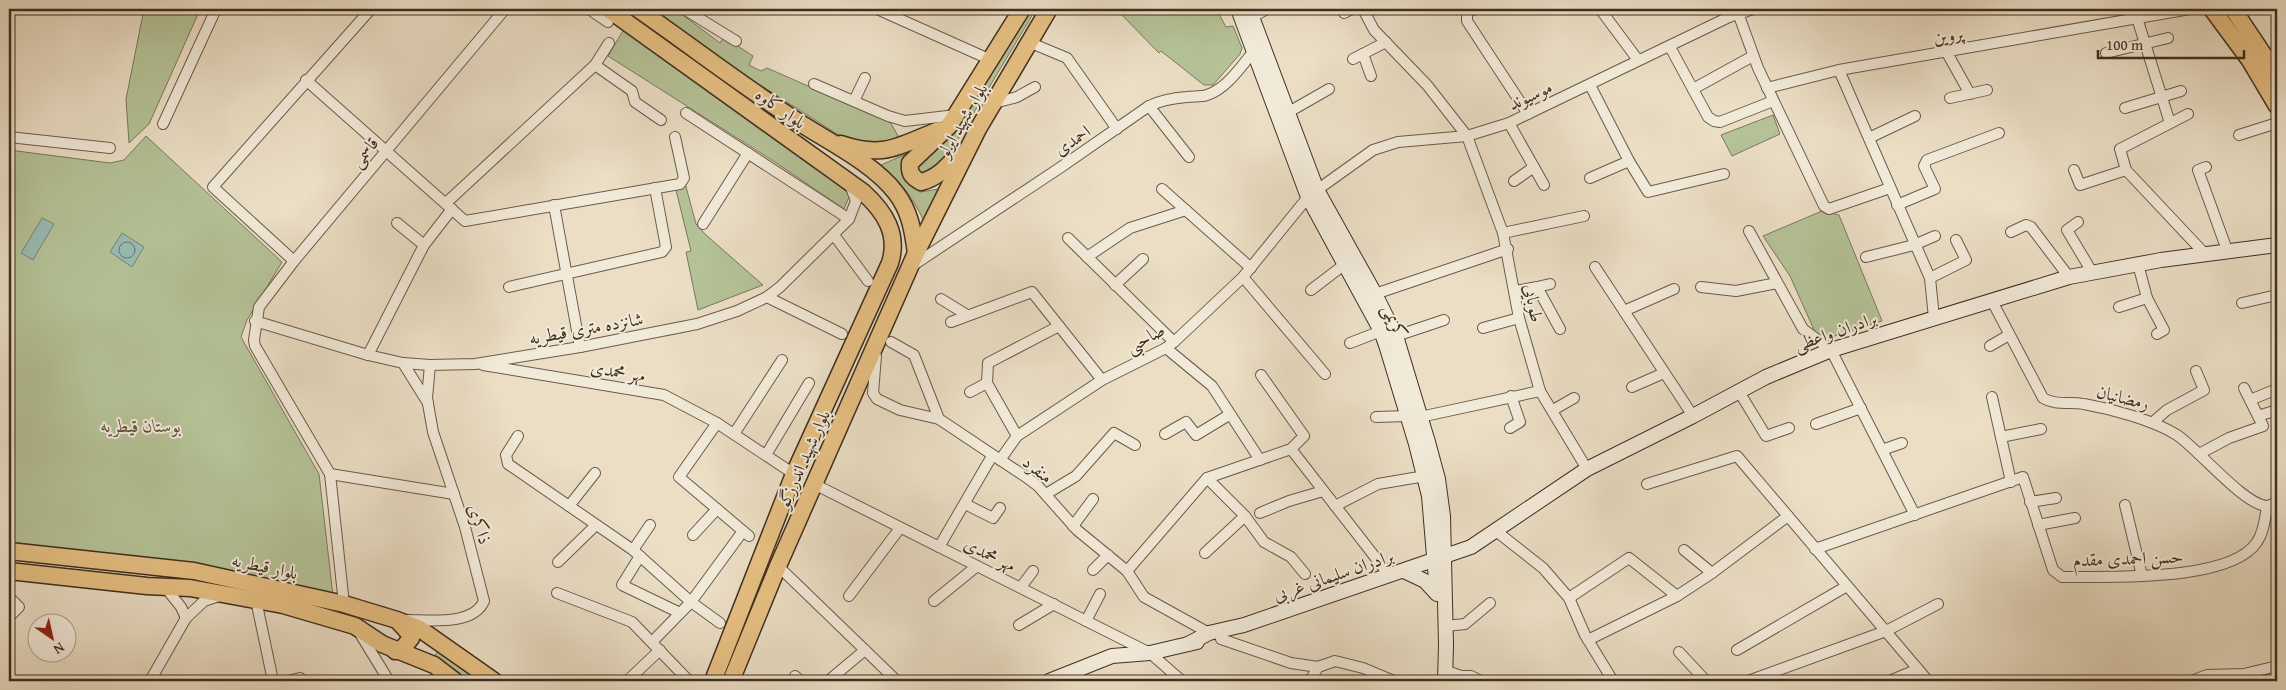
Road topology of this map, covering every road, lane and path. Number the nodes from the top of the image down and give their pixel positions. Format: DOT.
graph roads {
  1 [pos="372,9"];
  2 [pos="506,9"];
  3 [pos="590,9"];
  4 [pos="638,9"];
  5 [pos="684,9"];
  6 [pos="877,9"];
  7 [pos="1022,9"];
  8 [pos="1049,9"];
  9 [pos="1238,9"];
  10 [pos="1267,9"];
  11 [pos="1363,9"];
  12 [pos="1474,9"];
  13 [pos="1615,9"];
  14 [pos="1753,9"];
  15 [pos="2190,9"];
  16 [pos="2212,9"];
  17 [pos="2233,9"];
  18 [pos="213,10"];
  19 [pos="1603,12"];
  20 [pos="1250,13"];
  21 [pos="1730,13"];
  22 [pos="608,15"];
  23 [pos="2137,18"];
  24 [pos="2168,38"];
  25 [pos="736,41"];
  26 [pos="1031,42"];
  27 [pos="1386,42"];
  28 [pos="609,43"];
  29 [pos="2146,44"];
  30 [pos="1670,47"];
  31 [pos="1946,51"];
  32 [pos="1253,52"];
  33 [pos="2106,53"];
  34 [pos="1363,54"];
  35 [pos="1754,56"];
  36 [pos="1353,59"];
  37 [pos="991,60"];
  38 [pos="1638,60"];
  39 [pos="594,66"];
  40 [pos="1839,70"];
  41 [pos="2277,75"];
  42 [pos="1371,76"];
  43 [pos="865,78"];
  44 [pos="306,80"];
  45 [pos="814,84"];
  46 [pos="1590,84"];
  47 [pos="1035,87"];
  48 [pos="1767,88"];
  49 [pos="1329,89"];
  50 [pos="1693,89"];
  51 [pos="1987,90"];
  52 [pos="2181,91"];
  53 [pos="1970,94"];
  54 [pos="2162,96"];
  55 [pos="1950,98"];
  56 [pos="854,101"];
  57 [pos="1773,101"];
  58 [pos="994,103"];
  59 [pos="1149,106"];
  60 [pos="2277,106"];
  61 [pos="2125,108"];
  62 [pos="1287,112"];
  63 [pos="686,113"];
  64 [pos="1528,114"];
  65 [pos="2188,114"];
  66 [pos="1915,116"];
  67 [pos="661,120"];
  68 [pos="953,120"];
  69 [pos="1509,123"];
  70 [pos="2170,123"];
  71 [pos="2277,123"];
  72 [pos="163,124"];
  73 [pos="1117,128"];
  74 [pos="978,129"];
  75 [pos="1999,133"];
  76 [pos="818,134"];
  77 [pos="2239,135"];
  78 [pos="1467,136"];
  79 [pos="9,137"];
  80 [pos="675,138"];
  81 [pos="1869,138"];
  82 [pos="110,148"];
  83 [pos="387,151"];
  84 [pos="748,153"];
  85 [pos="1188,157"];
  86 [pos="1628,161"];
  87 [pos="1534,167"];
  88 [pos="2206,167"];
  89 [pos="2074,170"];
  90 [pos="2126,170"];
  91 [pos="1724,174"];
  92 [pos="1590,178"];
  93 [pos="848,180"];
  94 [pos="1514,181"];
  95 [pos="1544,185"];
  96 [pos="655,188"];
  97 [pos="1890,188"];
  98 [pos="1162,189"];
  99 [pos="1312,194"];
  100 [pos="554,205"];
  101 [pos="1897,205"];
  102 [pos="449,206"];
  103 [pos="1186,210"];
  104 [pos="1584,216"];
  105 [pos="849,218"];
  106 [pos="2078,222"];
  107 [pos="397,223"];
  108 [pos="703,224"];
  109 [pos="1749,231"];
  110 [pos="2011,232"];
  111 [pos="1504,233"];
  112 [pos="834,235"];
  113 [pos="1935,236"];
  114 [pos="1068,238"];
  115 [pos="1956,240"];
  116 [pos="1914,245"];
  117 [pos="2277,245"];
  118 [pos="424,246"];
  119 [pos="1508,250"];
  120 [pos="2227,250"];
  121 [pos="2205,254"];
  122 [pos="1087,257"];
  123 [pos="1866,257"];
  124 [pos="1143,259"];
  125 [pos="912,260"];
  126 [pos="294,261"];
  127 [pos="890,263"];
  128 [pos="1345,264"];
  129 [pos="2138,264"];
  130 [pos="1595,267"];
  131 [pos="1251,268"];
  132 [pos="2092,272"];
  133 [pos="566,274"];
  134 [pos="1244,277"];
  135 [pos="2069,277"];
  136 [pos="1930,278"];
  137 [pos="868,281"];
  138 [pos="1777,283"];
  139 [pos="1550,284"];
  140 [pos="1116,285"];
  141 [pos="509,287"];
  142 [pos="1537,287"];
  143 [pos="1700,287"];
  144 [pos="1674,289"];
  145 [pos="1311,290"];
  146 [pos="1515,291"];
  147 [pos="1375,294"];
  148 [pos="2277,295"];
  149 [pos="767,297"];
  150 [pos="941,298"];
  151 [pos="2147,298"];
  152 [pos="1992,301"];
  153 [pos="2242,303"];
  154 [pos="2119,307"];
  155 [pos="1624,311"];
  156 [pos="967,315"];
  157 [pos="1518,318"];
  158 [pos="1934,318"];
  159 [pos="1444,320"];
  160 [pos="255,322"];
  161 [pos="951,322"];
  162 [pos="1059,326"];
  163 [pos="1484,328"];
  164 [pos="1560,329"];
  165 [pos="1381,331"];
  166 [pos="842,334"];
  167 [pos="2157,334"];
  168 [pos="2009,335"];
  169 [pos="1396,336"];
  170 [pos="885,340"];
  171 [pos="1350,344"];
  172 [pos="1170,345"];
  173 [pos="1990,346"];
  174 [pos="580,347"];
  175 [pos="1831,350"];
  176 [pos="368,355"];
  177 [pos="782,360"];
  178 [pos="403,363"];
  179 [pos="475,364"];
  180 [pos="430,365"];
  181 [pos="2196,371"];
  182 [pos="1664,373"];
  183 [pos="1325,374"];
  184 [pos="1261,375"];
  185 [pos="1102,380"];
  186 [pos="808,382"];
  187 [pos="987,383"];
  188 [pos="834,385"];
  189 [pos="857,387"];
  190 [pos="1632,387"];
  191 [pos="2244,388"];
  192 [pos="2277,389"];
  193 [pos="1738,390"];
  194 [pos="1540,391"];
  195 [pos="970,392"];
  196 [pos="1511,396"];
  197 [pos="1992,397"];
  198 [pos="1574,398"];
  199 [pos="2250,400"];
  200 [pos="428,403"];
  201 [pos="1861,408"];
  202 [pos="1553,410"];
  203 [pos="2277,410"];
  204 [pos="821,414"];
  205 [pos="1229,415"];
  206 [pos="1693,416"];
  207 [pos="2258,416"];
  208 [pos="1376,417"];
  209 [pos="1414,417"];
  210 [pos="939,419"];
  211 [pos="2154,422"];
  212 [pos="717,423"];
  213 [pos="840,424"];
  214 [pos="1816,424"];
  215 [pos="1510,428"];
  216 [pos="1789,428"];
  217 [pos="2041,429"];
  218 [pos="734,434"];
  219 [pos="1165,434"];
  220 [pos="518,436"];
  221 [pos="1017,436"];
  222 [pos="2001,437"];
  223 [pos="1902,443"];
  224 [pos="1135,445"];
  225 [pos="1290,449"];
  226 [pos="1882,450"];
  227 [pos="2198,454"];
  228 [pos="766,455"];
  229 [pos="996,458"];
  230 [pos="1260,460"];
  231 [pos="1587,469"];
  232 [pos="596,473"];
  233 [pos="330,474"];
  234 [pos="794,474"];
  235 [pos="1425,476"];
  236 [pos="1207,478"];
  237 [pos="2011,482"];
  238 [pos="814,484"];
  239 [pos="1647,484"];
  240 [pos="1323,491"];
  241 [pos="454,494"];
  242 [pos="1046,494"];
  243 [pos="2056,498"];
  244 [pos="1093,499"];
  245 [pos="2030,502"];
  246 [pos="965,504"];
  247 [pos="2272,504"];
  248 [pos="2126,505"];
  249 [pos="569,506"];
  250 [pos="1334,506"];
  251 [pos="1000,508"];
  252 [pos="717,509"];
  253 [pos="1260,513"];
  254 [pos="1915,515"];
  255 [pos="1245,516"];
  256 [pos="1788,516"];
  257 [pos="2075,518"];
  258 [pos="596,524"];
  259 [pos="2038,524"];
  260 [pos="650,525"];
  261 [pos="1073,526"];
  262 [pos="900,528"];
  263 [pos="1496,531"];
  264 [pos="693,535"];
  265 [pos="939,547"];
  266 [pos="1815,549"];
  267 [pos="1684,550"];
  268 [pos="9,551"];
  269 [pos="636,553"];
  270 [pos="1206,554"];
  271 [pos="1108,555"];
  272 [pos="1439,559"];
  273 [pos="558,562"];
  274 [pos="149,566"];
  275 [pos="778,566"];
  276 [pos="977,566"];
  277 [pos="1093,570"];
  278 [pos="9,571"];
  279 [pos="194,571"];
  280 [pos="1033,571"];
  281 [pos="1127,571"];
  282 [pos="1404,571"];
  283 [pos="1712,573"];
  284 [pos="1305,574"];
  285 [pos="1389,575"];
  286 [pos="2142,576"];
  287 [pos="147,586"];
  288 [pos="1847,586"];
  289 [pos="165,587"];
  290 [pos="1022,587"];
  291 [pos="190,588"];
  292 [pos="557,593"];
  293 [pos="224,594"];
  294 [pos="1100,594"];
  295 [pos="1437,594"];
  296 [pos="849,596"];
  297 [pos="1677,596"];
  298 [pos="9,597"];
  299 [pos="1569,598"];
  300 [pos="256,600"];
  301 [pos="934,601"];
  302 [pos="691,602"];
  303 [pos="1490,603"];
  304 [pos="344,604"];
  305 [pos="1054,604"];
  306 [pos="1938,604"];
  307 [pos="680,613"];
  308 [pos="9,617"];
  309 [pos="186,618"];
  310 [pos="397,620"];
  311 [pos="1086,621"];
  312 [pos="720,623"];
  313 [pos="1019,625"];
  314 [pos="355,626"];
  315 [pos="1446,626"];
  316 [pos="1886,631"];
  317 [pos="1215,636"];
  318 [pos="1588,640"];
  319 [pos="439,641"];
  320 [pos="656,646"];
  321 [pos="865,650"];
  322 [pos="1737,650"];
  323 [pos="395,651"];
  324 [pos="1679,652"];
  325 [pos="1150,653"];
  326 [pos="424,660"];
  327 [pos="1318,668"];
  328 [pos="2276,668"];
  329 [pos="1918,669"];
  330 [pos="1444,676"];
  331 [pos="300,678"];
  332 [pos="2247,678"];
  333 [pos="150,681"];
  334 [pos="273,681"];
  335 [pos="288,681"];
  336 [pos="389,681"];
  337 [pos="456,681"];
  338 [pos="494,681"];
  339 [pos="626,681"];
  340 [pos="689,681"];
  341 [pos="713,681"];
  342 [pos="732,681"];
  343 [pos="828,681"];
  344 [pos="897,681"];
  345 [pos="1049,681"];
  346 [pos="1182,681"];
  347 [pos="1310,681"];
  348 [pos="1394,681"];
  349 [pos="1482,681"];
  350 [pos="1614,681"];
  351 [pos="1706,681"];
  352 [pos="1748,681"];
  353 [pos="1890,681"];
  354 [pos="1928,681"];
  355 [pos="2191,681"];
  1 -- 44 [label="street"];
  2 -- 83 [label="street, قاسمی"];
  3 -- 22 [label="street"];
  4 -- 76 [label="main road, بلوار کاوه"];
  5 -- 25 [label="street"];
  6 -- 37 [label="street"];
  7 -- 37 [label="main road, بلوار شهید ایرلو"];
  8 -- 26 [label="main road, بلوار شهید ایرلو"];
  9 -- 32 [label="main road, کریمی"];
  10 -- 20 [label="street"];
  11 -- 27 [label="street, طوبایی"];
  12 -- 64 [label="street"];
  13 -- 19 [label="street"];
  14 -- 21 [label="street, موسیوند"];
  15 -- 23 [label="street, پروین"];
  16 -- 60 [label="main road"];
  17 -- 41 [label="main road"];
  18 -- 72 [label="street"];
  19 -- 38 [label="street"];
  20 -- 62 [label="main road, کریمی"];
  21 -- 30 [label="street, موسیوند"];
  21 -- 35 [label="street"];
  22 -- 93 [label="main road, بلوار کاوه"];
  23 -- 29 [label="street"];
  23 -- 31 [label="street, پروین"];
  24 -- 29 [label="street"];
  26 -- 58 [label="main road, بلوار شهید ایرلو"];
  26 -- 73 [label="street"];
  27 -- 34 [label="street"];
  27 -- 78 [label="street, طوبایی"];
  28 -- 39 [label="street"];
  29 -- 33 [label="street"];
  29 -- 54 [label="street"];
  30 -- 38 [label="street, موسیوند"];
  30 -- 50 [label="street"];
  31 -- 40 [label="street, پروین"];
  31 -- 53 [label="street"];
  32 -- 59 [label="street, احمدی"];
  32 -- 99 [label="main road, کریمی"];
  34 -- 36 [label="street"];
  34 -- 42 [label="street"];
  35 -- 48 [label="street"];
  35 -- 50 [label="street"];
  37 -- 68 [label="main road, بلوار شهید ایرلو"];
  38 -- 46 [label="street, موسیوند"];
  39 -- 67 [label="street"];
  39 -- 102 [label="street"];
  40 -- 48 [label="street, پروین"];
  40 -- 81 [label="street"];
  43 -- 56 [label="street"];
  44 -- 83 [label="street"];
  44 -- 126 [label="street"];
  45 -- 56 [label="street"];
  46 -- 64 [label="street, موسیوند"];
  46 -- 86 [label="street"];
  47 -- 58 [label="street"];
  48 -- 57 [label="street"];
  49 -- 62 [label="street"];
  50 -- 57 [label="street"];
  51 -- 53 [label="street"];
  52 -- 54 [label="street"];
  53 -- 55 [label="street"];
  54 -- 61 [label="street"];
  54 -- 70 [label="street"];
  56 -- 68 [label="street"];
  57 -- 97 [label="street"];
  58 -- 74 [label="main road, بلوار شهید ایرلو"];
  59 -- 73 [label="street, احمدی"];
  59 -- 85 [label="street"];
  62 -- 99 [label="main road, کریمی"];
  63 -- 84 [label="street"];
  64 -- 69 [label="street, موسیوند"];
  65 -- 70 [label="street"];
  66 -- 81 [label="street"];
  68 -- 74 [label="main road"];
  68 -- 76 [label="main road, بلوار شهید ایرلو"];
  69 -- 78 [label="street, موسیوند"];
  69 -- 87 [label="street"];
  70 -- 90 [label="street"];
  71 -- 77 [label="street"];
  73 -- 125 [label="street, احمدی"];
  74 -- 125 [label="main road, بلوار شهید ایرلو"];
  75 -- 101 [label="street"];
  76 -- 125 [label="main road, بلوار کاوه"];
  78 -- 99 [label="street, موسیوند"];
  78 -- 111 [label="street, طوبایی"];
  79 -- 82 [label="street"];
  80 -- 96 [label="street"];
  81 -- 97 [label="street"];
  83 -- 102 [label="street"];
  83 -- 126 [label="street, قاسمی"];
  84 -- 105 [label="street"];
  84 -- 108 [label="street"];
  86 -- 91 [label="street"];
  86 -- 92 [label="street"];
  87 -- 94 [label="street"];
  87 -- 95 [label="street"];
  88 -- 120 [label="street"];
  89 -- 90 [label="street"];
  90 -- 121 [label="street"];
  93 -- 105 [label="street"];
  93 -- 127 [label="main road, بلوار کاوه"];
  96 -- 100 [label="street"];
  96 -- 133 [label="street"];
  97 -- 101 [label="street"];
  98 -- 103 [label="street"];
  99 -- 128 [label="main road, کریمی"];
  99 -- 131 [label="street, صاحبی"];
  99 -- 147 [label="main road, کریمی"];
  100 -- 102 [label="street"];
  100 -- 133 [label="street"];
  101 -- 116 [label="street"];
  102 -- 118 [label="street"];
  103 -- 122 [label="street"];
  103 -- 131 [label="street"];
  104 -- 111 [label="street"];
  105 -- 112 [label="street, شانزده متری قیطریه"];
  106 -- 132 [label="street"];
  107 -- 118 [label="street"];
  109 -- 138 [label="street"];
  110 -- 135 [label="street"];
  111 -- 119 [label="street, طوبایی"];
  112 -- 137 [label="street"];
  112 -- 149 [label="street, شانزده متری قیطریه"];
  113 -- 116 [label="street"];
  114 -- 122 [label="street"];
  115 -- 136 [label="street"];
  116 -- 123 [label="street"];
  116 -- 136 [label="street"];
  117 -- 120 [label="main road, برادران واعظی"];
  118 -- 176 [label="street"];
  119 -- 146 [label="street, طوبایی"];
  119 -- 147 [label="street"];
  120 -- 121 [label="main road, برادران واعظی"];
  121 -- 129 [label="main road, برادران واعظی"];
  122 -- 140 [label="street"];
  124 -- 140 [label="street"];
  125 -- 170 [label="main road, بلوار شهید اندرزگو"];
  126 -- 160 [label="street, قاسمی"];
  127 -- 188 [label="main road, بلوار شهید اندرزگو"];
  128 -- 145 [label="street"];
  128 -- 165 [label="main road, کریمی"];
  129 -- 132 [label="main road, برادران واعظی"];
  129 -- 151 [label="street"];
  130 -- 155 [label="street"];
  131 -- 134 [label="street, صاحبی"];
  132 -- 135 [label="main road, برادران واعظی"];
  133 -- 141 [label="street"];
  133 -- 174 [label="street"];
  134 -- 172 [label="street, صاحبی"];
  134 -- 183 [label="street"];
  135 -- 152 [label="main road, برادران واعظی"];
  136 -- 158 [label="street"];
  138 -- 143 [label="street"];
  138 -- 175 [label="street"];
  139 -- 142 [label="street"];
  140 -- 172 [label="street"];
  142 -- 146 [label="street"];
  142 -- 164 [label="street"];
  144 -- 155 [label="street"];
  146 -- 157 [label="street, طوبایی"];
  147 -- 169 [label="main road, کریمی"];
  148 -- 153 [label="street"];
  149 -- 166 [label="street"];
  149 -- 174 [label="street, شانزده متری قیطریه"];
  150 -- 156 [label="street"];
  151 -- 154 [label="street"];
  151 -- 167 [label="street"];
  152 -- 158 [label="main road, برادران واعظی"];
  152 -- 168 [label="street, رمضانیان"];
  155 -- 182 [label="street"];
  156 -- 161 [label="street"];
  156 -- 162 [label="street"];
  157 -- 163 [label="street"];
  157 -- 194 [label="street, طوبایی"];
  158 -- 175 [label="main road, برادران واعظی"];
  159 -- 169 [label="street"];
  160 -- 176 [label="street, شانزده متری قیطریه"];
  160 -- 233 [label="street"];
  162 -- 185 [label="street"];
  162 -- 187 [label="street"];
  165 -- 171 [label="street"];
  165 -- 209 [label="main road, کریمی"];
  168 -- 173 [label="street"];
  168 -- 211 [label="street, رمضانیان"];
  169 -- 209 [label="main road, کریمی"];
  170 -- 189 [label="main road, بلوار شهید اندرزگو"];
  170 -- 210 [label="street"];
  170 -- 210 [label="street, منفرد"];
  172 -- 185 [label="street, صاحبی"];
  172 -- 205 [label="street"];
  174 -- 179 [label="street, شانزده متری قیطریه"];
  175 -- 193 [label="main road, برادران واعظی"];
  175 -- 201 [label="street"];
  176 -- 178 [label="street, شانزده متری قیطریه"];
  177 -- 218 [label="street"];
  178 -- 180 [label="street, شانزده متری قیطریه"];
  178 -- 200 [label="street"];
  179 -- 180 [label="street, شانزده متری قیطریه"];
  179 -- 212 [label="street, مهر محمدی"];
  180 -- 200 [label="street, ذاکری"];
  181 -- 211 [label="street"];
  182 -- 190 [label="street"];
  182 -- 206 [label="street"];
  184 -- 225 [label="street"];
  185 -- 221 [label="street, صاحبی"];
  186 -- 228 [label="street"];
  187 -- 195 [label="street"];
  187 -- 221 [label="street"];
  188 -- 189 [label="main road"];
  188 -- 204 [label="main road, بلوار شهید اندرزگو"];
  189 -- 213 [label="main road, بلوار شهید اندرزگو"];
  191 -- 199 [label="street"];
  192 -- 199 [label="street"];
  193 -- 206 [label="main road, برادران واعظی"];
  193 -- 216 [label="street"];
  194 -- 196 [label="street"];
  194 -- 202 [label="street, طوبایی"];
  196 -- 209 [label="street"];
  196 -- 215 [label="street"];
  197 -- 222 [label="street"];
  198 -- 202 [label="street"];
  199 -- 207 [label="street"];
  200 -- 241 [label="street, ذاکری"];
  201 -- 214 [label="street"];
  201 -- 226 [label="street"];
  202 -- 231 [label="street, طوبایی"];
  203 -- 207 [label="street"];
  204 -- 213 [label="main road"];
  204 -- 234 [label="main road, بلوار شهید اندرزگو"];
  205 -- 219 [label="street"];
  205 -- 230 [label="street"];
  206 -- 231 [label="main road, برادران واعظی"];
  207 -- 227 [label="street"];
  208 -- 209 [label="street"];
  209 -- 235 [label="main road, کریمی"];
  209 -- 272 [label="main road, کریمی"];
  210 -- 229 [label="street, منفرد"];
  211 -- 227 [label="street, رمضانیان"];
  212 -- 218 [label="street, مهر محمدی"];
  212 -- 252 [label="street"];
  213 -- 238 [label="main road, بلوار شهید اندرزگو"];
  217 -- 222 [label="street"];
  218 -- 228 [label="street, مهر محمدی"];
  220 -- 249 [label="street"];
  221 -- 229 [label="street, صاحبی"];
  222 -- 237 [label="street"];
  223 -- 226 [label="street"];
  224 -- 242 [label="street"];
  225 -- 230 [label="street"];
  225 -- 240 [label="street"];
  226 -- 254 [label="street"];
  227 -- 247 [label="street, رمضانیان"];
  228 -- 234 [label="street, مهر محمدی"];
  229 -- 242 [label="street, منفرد"];
  229 -- 246 [label="street, صاحبی"];
  230 -- 236 [label="street"];
  231 -- 263 [label="main road, برادران واعظی"];
  232 -- 249 [label="street"];
  233 -- 241 [label="street"];
  233 -- 304 [label="street"];
  234 -- 341 [label="main road, بلوار شهید اندرزگو"];
  235 -- 250 [label="street"];
  235 -- 272 [label="main road, کریمی"];
  236 -- 255 [label="street"];
  236 -- 281 [label="street"];
  237 -- 245 [label="street, حسن احمدی مقدم"];
  237 -- 254 [label="street"];
  238 -- 262 [label="street, مهر محمدی"];
  238 -- 275 [label="main road, بلوار شهید اندرزگو"];
  239 -- 256 [label="street"];
  240 -- 250 [label="street"];
  240 -- 253 [label="street"];
  241 -- 310 [label="street, ذاکری"];
  242 -- 261 [label="street, منفرد"];
  243 -- 245 [label="street"];
  244 -- 261 [label="street"];
  245 -- 259 [label="street, حسن احمدی مقدم"];
  246 -- 251 [label="street"];
  246 -- 265 [label="street, صاحبی"];
  247 -- 286 [label="street, حسن احمدی مقدم"];
  248 -- 286 [label="street"];
  249 -- 258 [label="street"];
  250 -- 285 [label="street"];
  252 -- 264 [label="street"];
  252 -- 302 [label="street"];
  254 -- 266 [label="street"];
  255 -- 270 [label="street"];
  255 -- 284 [label="street"];
  256 -- 266 [label="street"];
  256 -- 283 [label="street"];
  257 -- 259 [label="street"];
  258 -- 269 [label="street"];
  258 -- 273 [label="street"];
  259 -- 286 [label="street, حسن احمدی مقدم"];
  260 -- 269 [label="street"];
  261 -- 271 [label="street, منفرد"];
  262 -- 265 [label="street, مهر محمدی"];
  262 -- 296 [label="street"];
  263 -- 272 [label="main road, برادران واعظی"];
  263 -- 299 [label="street"];
  265 -- 276 [label="street, مهر محمدی"];
  266 -- 288 [label="street"];
  267 -- 283 [label="street"];
  268 -- 274 [label="main road, بلوار قیطریه"];
  269 -- 302 [label="street"];
  269 -- 307 [label="street"];
  271 -- 277 [label="street"];
  271 -- 281 [label="street, منفرد"];
  272 -- 282 [label="main road, برادران سلیمانی غربی"];
  272 -- 295 [label="main road, کریمی"];
  272 -- 315 [label="main road, کریمی"];
  274 -- 279 [label="main road, بلوار قیطریه"];
  274 -- 287 [label="main road"];
  275 -- 321 [label="street"];
  275 -- 342 [label="main road, بلوار شهید اندرزگو"];
  276 -- 290 [label="street, مهر محمدی"];
  276 -- 301 [label="street"];
  278 -- 287 [label="main road, بلوار قیطریه"];
  279 -- 291 [label="main road"];
  279 -- 304 [label="main road, بلوار قیطریه"];
  280 -- 290 [label="street"];
  281 -- 317 [label="street, منفرد"];
  282 -- 285 [label="main road, برادران سلیمانی غربی"];
  282 -- 295 [label="main road"];
  283 -- 297 [label="street"];
  285 -- 317 [label="main road, برادران سلیمانی غربی"];
  287 -- 289 [label="main road, بلوار قیطریه"];
  288 -- 316 [label="street"];
  288 -- 322 [label="street"];
  289 -- 291 [label="main road, بلوار قیطریه"];
  289 -- 309 [label="street"];
  290 -- 305 [label="street, مهر محمدی"];
  291 -- 293 [label="main road, بلوار قیطریه"];
  292 -- 320 [label="street"];
  293 -- 300 [label="main road, بلوار قیطریه"];
  293 -- 309 [label="street"];
  294 -- 311 [label="street"];
  295 -- 330 [label="main road, کریمی"];
  297 -- 299 [label="street"];
  297 -- 318 [label="street"];
  298 -- 308 [label="street"];
  299 -- 318 [label="street"];
  300 -- 314 [label="main road, بلوار قیطریه"];
  300 -- 334 [label="street"];
  302 -- 307 [label="street"];
  302 -- 312 [label="street"];
  303 -- 315 [label="street"];
  304 -- 310 [label="main road, بلوار قیطریه"];
  305 -- 311 [label="street, مهر محمدی"];
  305 -- 313 [label="street"];
  306 -- 316 [label="street"];
  307 -- 320 [label="street"];
  309 -- 333 [label="street"];
  310 -- 319 [label="main road, بلوار قیطریه"];
  310 -- 323 [label="main road"];
  311 -- 325 [label="street, مهر محمدی"];
  314 -- 323 [label="main road, بلوار قیطریه"];
  314 -- 336 [label="street"];
  315 -- 330 [label="main road, کریمی"];
  316 -- 329 [label="street"];
  316 -- 352 [label="street"];
  317 -- 325 [label="main road, برادران سلیمانی غربی"];
  317 -- 327 [label="street, منفرد"];
  318 -- 350 [label="street"];
  319 -- 326 [label="main road"];
  319 -- 338 [label="main road, بلوار قیطریه"];
  320 -- 339 [label="street"];
  320 -- 340 [label="street"];
  321 -- 343 [label="street"];
  321 -- 344 [label="street"];
  323 -- 326 [label="main road, بلوار قیطریه"];
  324 -- 351 [label="street"];
  325 -- 345 [label="main road, برادران سلیمانی غربی"];
  325 -- 346 [label="street"];
  326 -- 337 [label="main road, بلوار قیطریه"];
  327 -- 347 [label="street"];
  327 -- 348 [label="street"];
  328 -- 332 [label="street"];
  329 -- 353 [label="street"];
  329 -- 354 [label="street"];
  330 -- 349 [label="street"];
  331 -- 335 [label="street"];
  332 -- 355 [label="street"];
}
